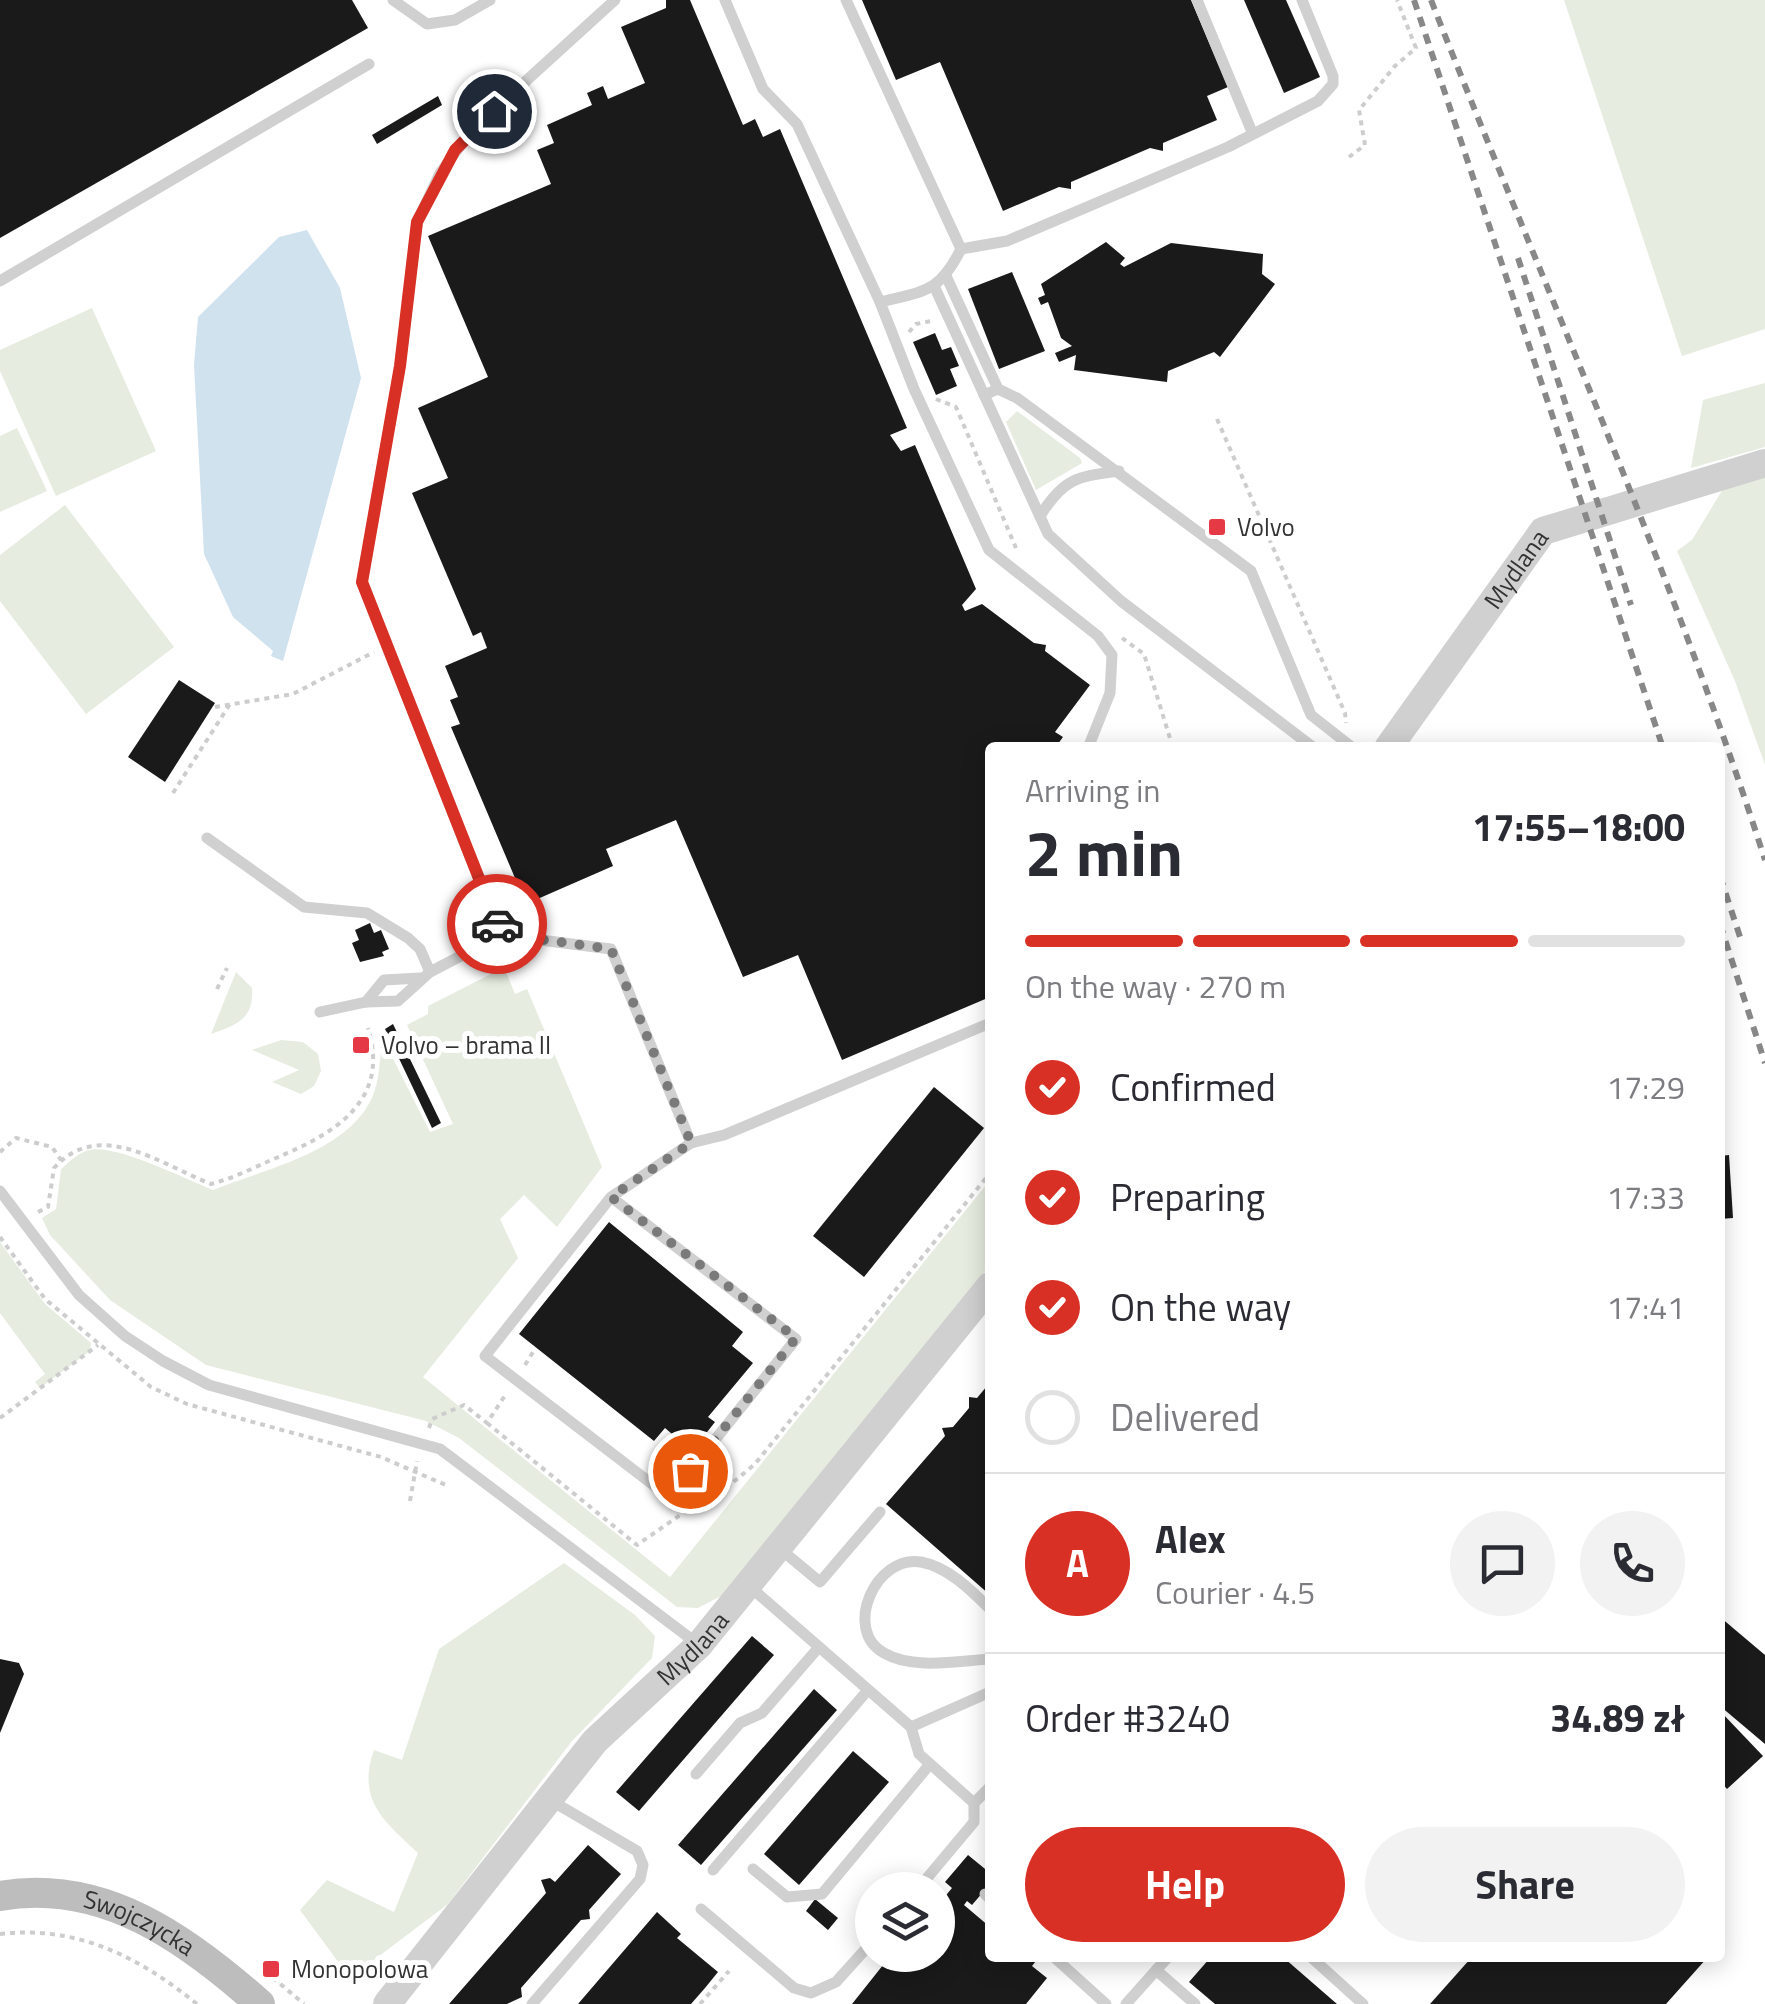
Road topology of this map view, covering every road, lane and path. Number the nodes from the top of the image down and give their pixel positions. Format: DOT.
graph roads {
  1 [pos="393,0"];
  2 [pos="490,0"];
  3 [pos="615,0"];
  4 [pos="724,0"];
  5 [pos="846,0"];
  6 [pos="1197,0"];
  7 [pos="1302,0"];
  8 [pos="1397,0"];
  9 [pos="369,64"];
  10 [pos="1252,132"];
  11 [pos="1349,156"];
  12 [pos="961,249"];
  13 [pos="947,278"];
  14 [pos="0,281"];
  15 [pos="935,288"];
  16 [pos="880,302"];
  17 [pos="998,389"];
  18 [pos="984,395"];
  19 [pos="1216,420"];
  20 [pos="1765,463"];
  21 [pos="1119,472"];
  22 [pos="1040,516"];
  23 [pos="387,645"];
  24 [pos="230,704"];
  25 [pos="215,707"];
  26 [pos="1346,732"];
  27 [pos="1090,742"];
  28 [pos="1306,742"];
  29 [pos="1346,742"];
  30 [pos="1392,742"];
  31 [pos="173,793"];
  32 [pos="207,838"];
  33 [pos="501,934"];
  34 [pos="227,968"];
  35 [pos="425,975"];
  36 [pos="217,989"];
  37 [pos="366,1002"];
  38 [pos="320,1012"];
  39 [pos="985,1024"];
  40 [pos="368,1028"];
  41 [pos="691,1143"];
  42 [pos="0,1152"];
  43 [pos="61,1160"];
  44 [pos="0,1191"];
  45 [pos="611,1197"];
  46 [pos="34,1215"];
  47 [pos="985,1292"];
  48 [pos="98,1345"];
  49 [pos="533,1352"];
  50 [pos="516,1380"];
  51 [pos="0,1418"];
  52 [pos="426,1436"];
  53 [pos="410,1501"];
  54 [pos="880,1512"];
  55 [pos="780,1548"];
  56 [pos="749,1586"];
  57 [pos="985,1604"];
  58 [pos="699,1646"];
  59 [pos="819,1647"];
  60 [pos="985,1660"];
  61 [pos="868,1690"];
  62 [pos="985,1694"];
  63 [pos="911,1727"];
  64 [pos="930,1764"];
  65 [pos="696,1774"];
  66 [pos="985,1792"];
  67 [pos="549,1799"];
  68 [pos="974,1804"];
  69 [pos="753,1868"];
  70 [pos="712,1870"];
  71 [pos="932,1872"];
  72 [pos="0,1896"];
  73 [pos="701,1910"];
  74 [pos="0,1934"];
  75 [pos="855,1961"];
  76 [pos="1059,1962"];
  77 [pos="1163,1962"];
  78 [pos="1317,1962"];
  79 [pos="729,1970"];
  80 [pos="1156,1970"];
  81 [pos="198,2004"];
  82 [pos="260,2004"];
  83 [pos="386,2004"];
  84 [pos="532,2004"];
  85 [pos="702,2004"];
  86 [pos="1106,2004"];
  87 [pos="1126,2004"];
  88 [pos="1195,2004"];
  89 [pos="1364,2004"];
  1 -- 2 [label="lane"];
  3 -- 23 [label="lane"];
  4 -- 16 [label="lane"];
  5 -- 12 [label="lane"];
  6 -- 10 [label="lane"];
  7 -- 10 [label="lane"];
  8 -- 11 [label="path"];
  9 -- 14 [label="lane"];
  10 -- 12 [label="lane"];
  12 -- 13 [label="lane"];
  13 -- 15 [label="lane"];
  13 -- 17 [label="lane"];
  15 -- 16 [label="lane"];
  15 -- 18 [label="lane"];
  16 -- 27 [label="lane"];
  17 -- 18 [label="lane"];
  17 -- 21 [label="lane"];
  18 -- 22 [label="lane"];
  19 -- 26 [label="path"];
  20 -- 30 [label="street, Mydlana"];
  21 -- 22 [label="lane"];
  21 -- 29 [label="lane"];
  22 -- 28 [label="lane"];
  23 -- 24 [label="path"];
  23 -- 33 [label="lane"];
  24 -- 25 [label="path"];
  24 -- 31 [label="path"];
  32 -- 35 [label="lane"];
  33 -- 35 [label="lane"];
  33 -- 41 [label="lane"];
  34 -- 36 [label="path"];
  35 -- 37 [label="lane"];
  35 -- 37 [label="lane"];
  37 -- 38 [label="lane"];
  39 -- 41 [label="lane"];
  40 -- 43 [label="path"];
  41 -- 45 [label="lane"];
  42 -- 43 [label="path"];
  43 -- 46 [label="path"];
  44 -- 52 [label="lane"];
  45 -- 50 [label="lane"];
  45 -- 50 [label="lane"];
  47 -- 55 [label="street, Mydlana"];
  48 -- 51 [label="path"];
  49 -- 50 [label="path"];
  50 -- 52 [label="path"];
  52 -- 53 [label="path"];
  52 -- 58 [label="lane"];
  54 -- 55 [label="lane"];
  55 -- 56 [label="street, Mydlana"];
  56 -- 58 [label="street, Mydlana"];
  56 -- 59 [label="lane"];
  57 -- 60 [label="lane"];
  58 -- 67 [label="street, Mydlana"];
  59 -- 61 [label="lane"];
  59 -- 65 [label="lane"];
  61 -- 63 [label="lane"];
  61 -- 70 [label="lane"];
  62 -- 63 [label="lane"];
  63 -- 64 [label="lane"];
  64 -- 68 [label="lane"];
  64 -- 69 [label="lane"];
  66 -- 68 [label="lane"];
  67 -- 83 [label="street, Mydlana"];
  67 -- 84 [label="lane"];
  68 -- 71 [label="lane"];
  72 -- 82 [label="main road, Swojczycka"];
  73 -- 75 [label="lane"];
  74 -- 81 [label="path"];
  76 -- 86 [label="lane"];
  77 -- 80 [label="lane"];
  78 -- 89 [label="lane"];
  79 -- 85 [label="path"];
  80 -- 87 [label="lane"];
  80 -- 88 [label="lane"];
}
